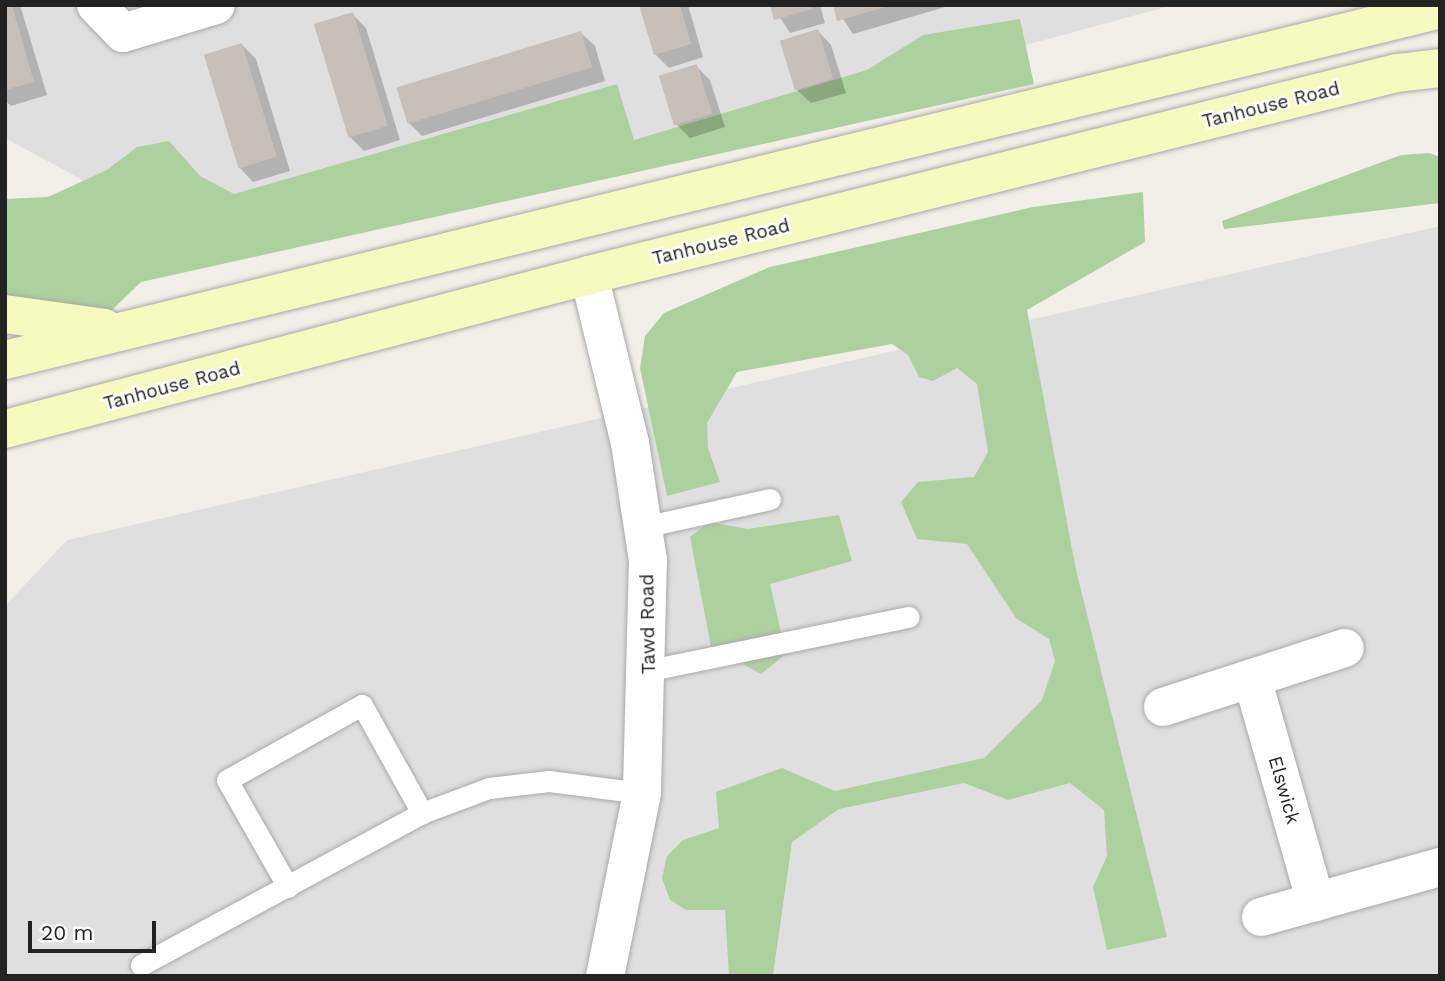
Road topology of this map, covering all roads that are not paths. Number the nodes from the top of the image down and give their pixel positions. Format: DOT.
graph roads {
  1 [pos="96,5"];
  2 [pos="216,5"];
  3 [pos="1440,9"];
  4 [pos="1440,68"];
  5 [pos="589,275"];
  6 [pos="5,314"];
  7 [pos="123,331"];
  8 [pos="5,360"];
  9 [pos="142,394"];
  10 [pos="5,429"];
  11 [pos="5,457"];
  12 [pos="770,499"];
  13 [pos="643,527"];
  14 [pos="909,617"];
  15 [pos="1345,648"];
  16 [pos="650,670"];
  17 [pos="1252,678"];
  18 [pos="1163,707"];
  19 [pos="642,793"];
  20 [pos="422,813"];
  21 [pos="1440,867"];
  22 [pos="288,887"];
  23 [pos="1316,901"];
  24 [pos="1261,917"];
  25 [pos="141,965"];
  26 [pos="605,976"];
  1 -- 2 [label="street"];
  3 -- 7 [label="street"];
  4 -- 5 [label="street, Tanhouse Road"];
  5 -- 9 [label="street, Tanhouse Road"];
  5 -- 13 [label="street, Tawd Road"];
  6 -- 7 [label="street"];
  7 -- 8 [label="street"];
  9 -- 10 [label="street, Tanhouse Road"];
  9 -- 11 [label="street"];
  12 -- 13 [label="lane"];
  13 -- 16 [label="street, Tawd Road"];
  14 -- 16 [label="lane"];
  15 -- 17 [label="street"];
  16 -- 19 [label="street, Tawd Road"];
  17 -- 18 [label="street"];
  17 -- 23 [label="street, Elswick"];
  19 -- 20 [label="lane"];
  19 -- 26 [label="street, Tawd Road"];
  20 -- 22 [label="lane"];
  20 -- 22 [label="lane"];
  21 -- 23 [label="street"];
  22 -- 25 [label="lane"];
  23 -- 24 [label="street"];
}
